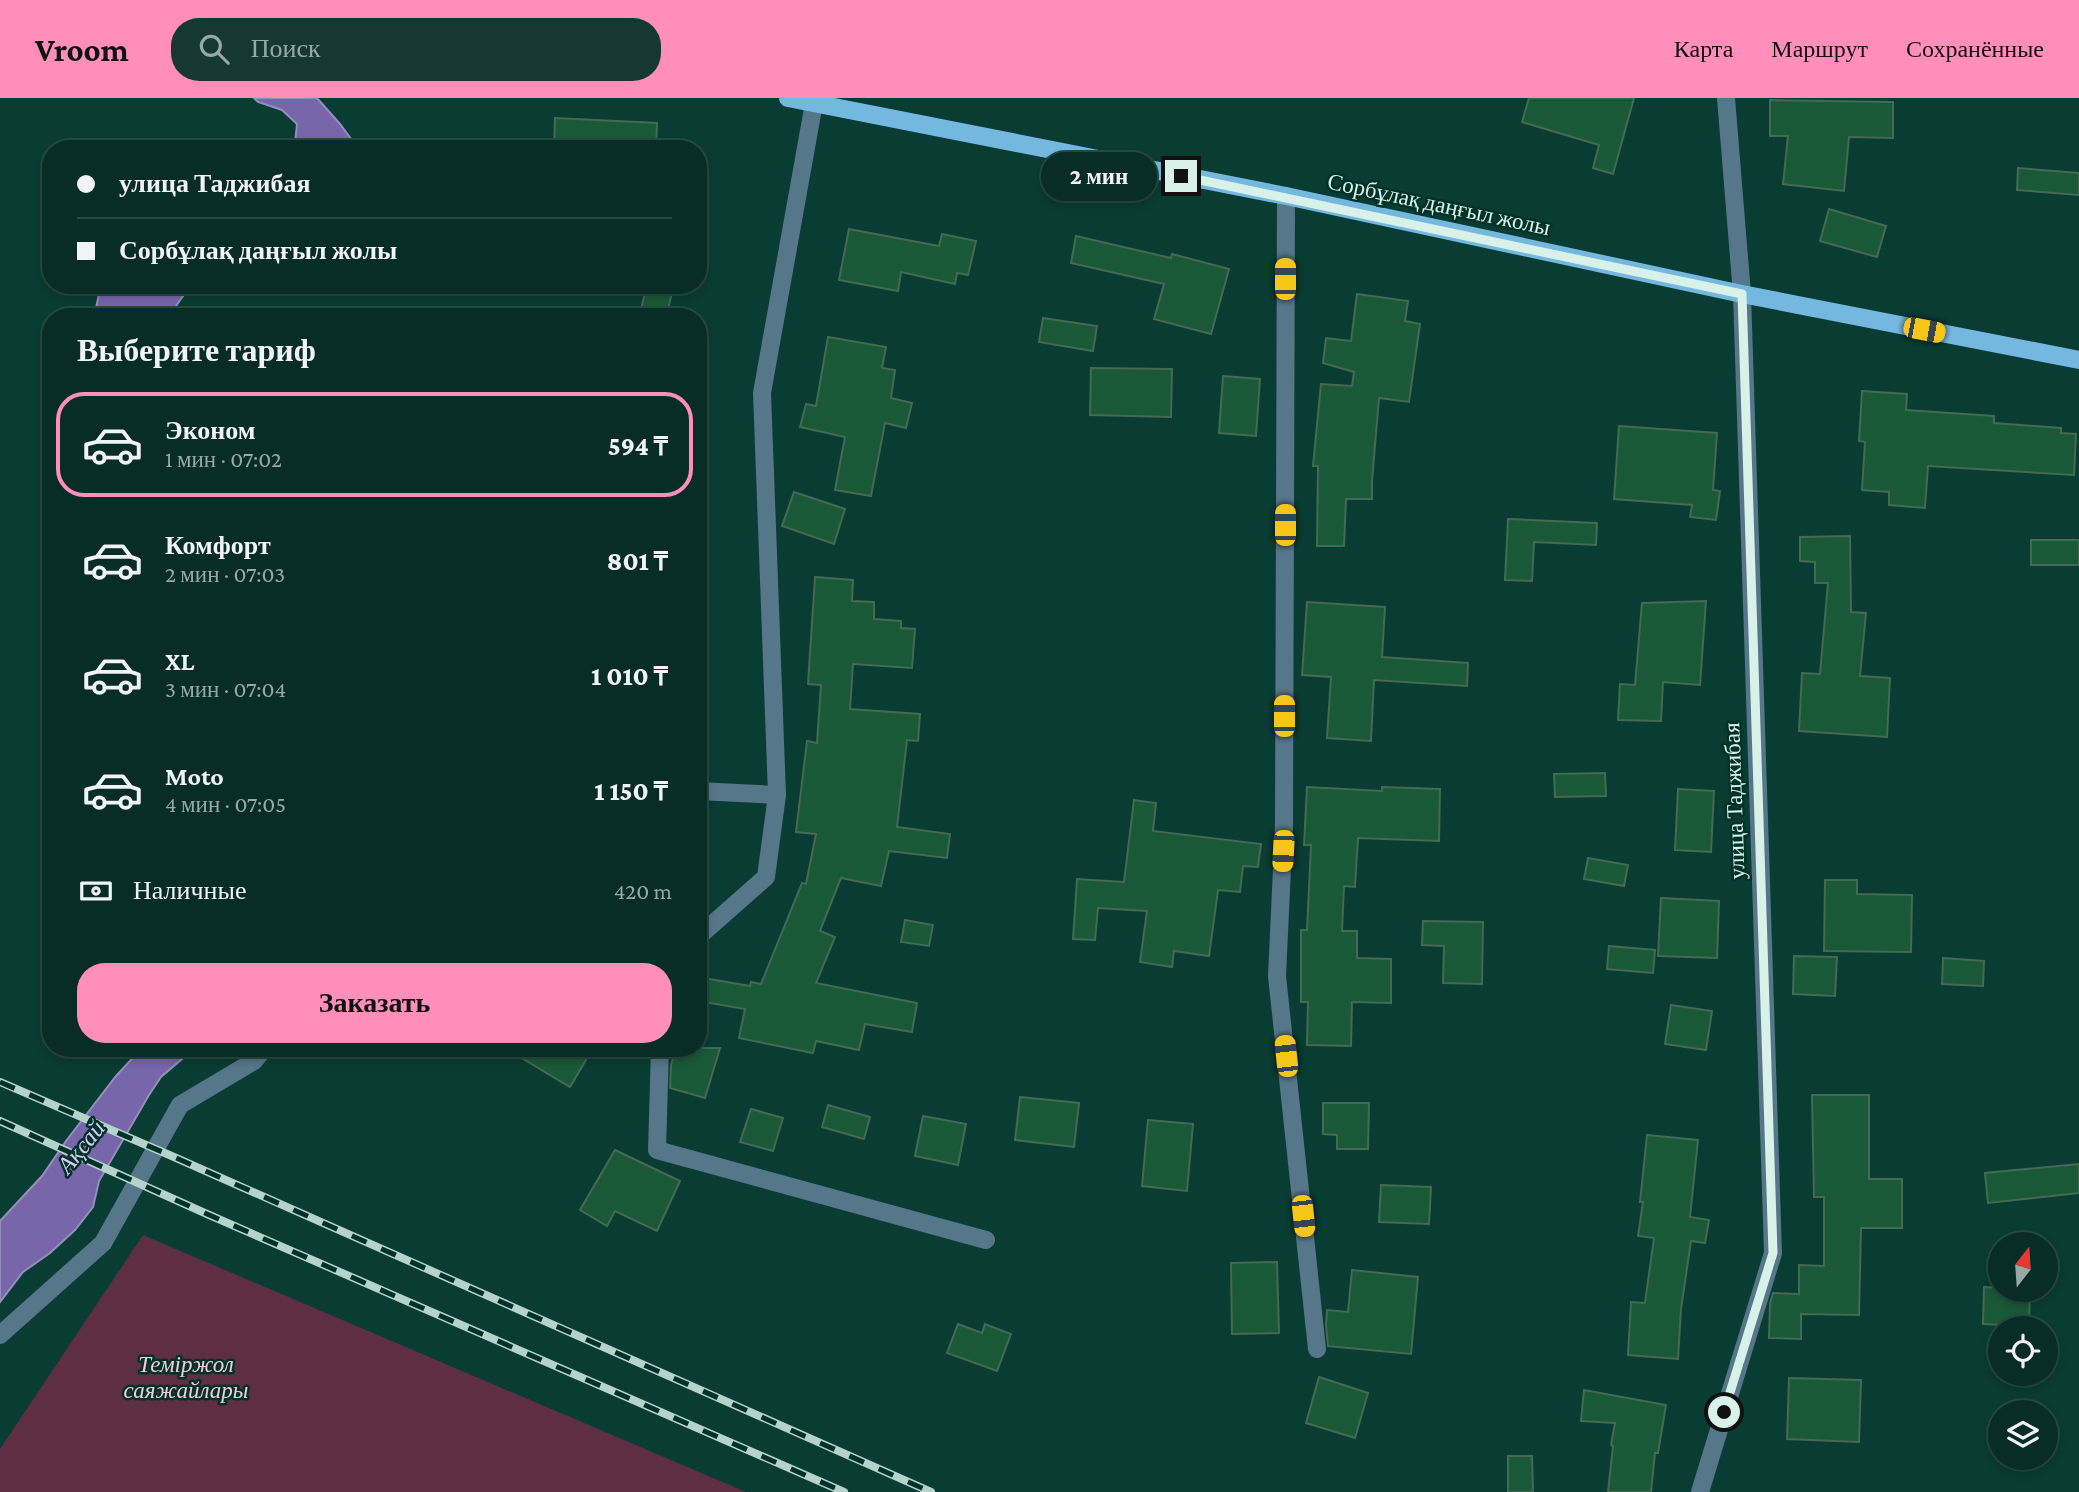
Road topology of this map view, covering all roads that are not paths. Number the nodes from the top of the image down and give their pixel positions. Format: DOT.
graph roads {
  1 [pos="788,98"];
  2 [pos="1726,98"];
  3 [pos="814,103"];
  4 [pos="1286,196"];
  5 [pos="1742,294"];
  6 [pos="2079,360"];
  7 [pos="707,791"];
  8 [pos="777,795"];
  9 [pos="707,929"];
  10 [pos="257,1057"];
  11 [pos="660,1057"];
  12 [pos="986,1240"];
  13 [pos="0,1335"];
  14 [pos="1317,1349"];
  15 [pos="1700,1492"];
  1 -- 3 [label="main road, Сорбұлақ даңғыл жолы"];
  2 -- 5 [label="street, улица Таджибая"];
  3 -- 4 [label="main road, Сорбұлақ даңғыл жолы"];
  3 -- 8 [label="street"];
  4 -- 5 [label="main road, Сорбұлақ даңғыл жолы"];
  4 -- 14 [label="street"];
  5 -- 6 [label="main road, Сорбұлақ даңғыл жолы"];
  5 -- 15 [label="street, улица Таджибая"];
  7 -- 8 [label="street"];
  8 -- 9 [label="street"];
  10 -- 13 [label="street"];
  11 -- 12 [label="street"];
}
